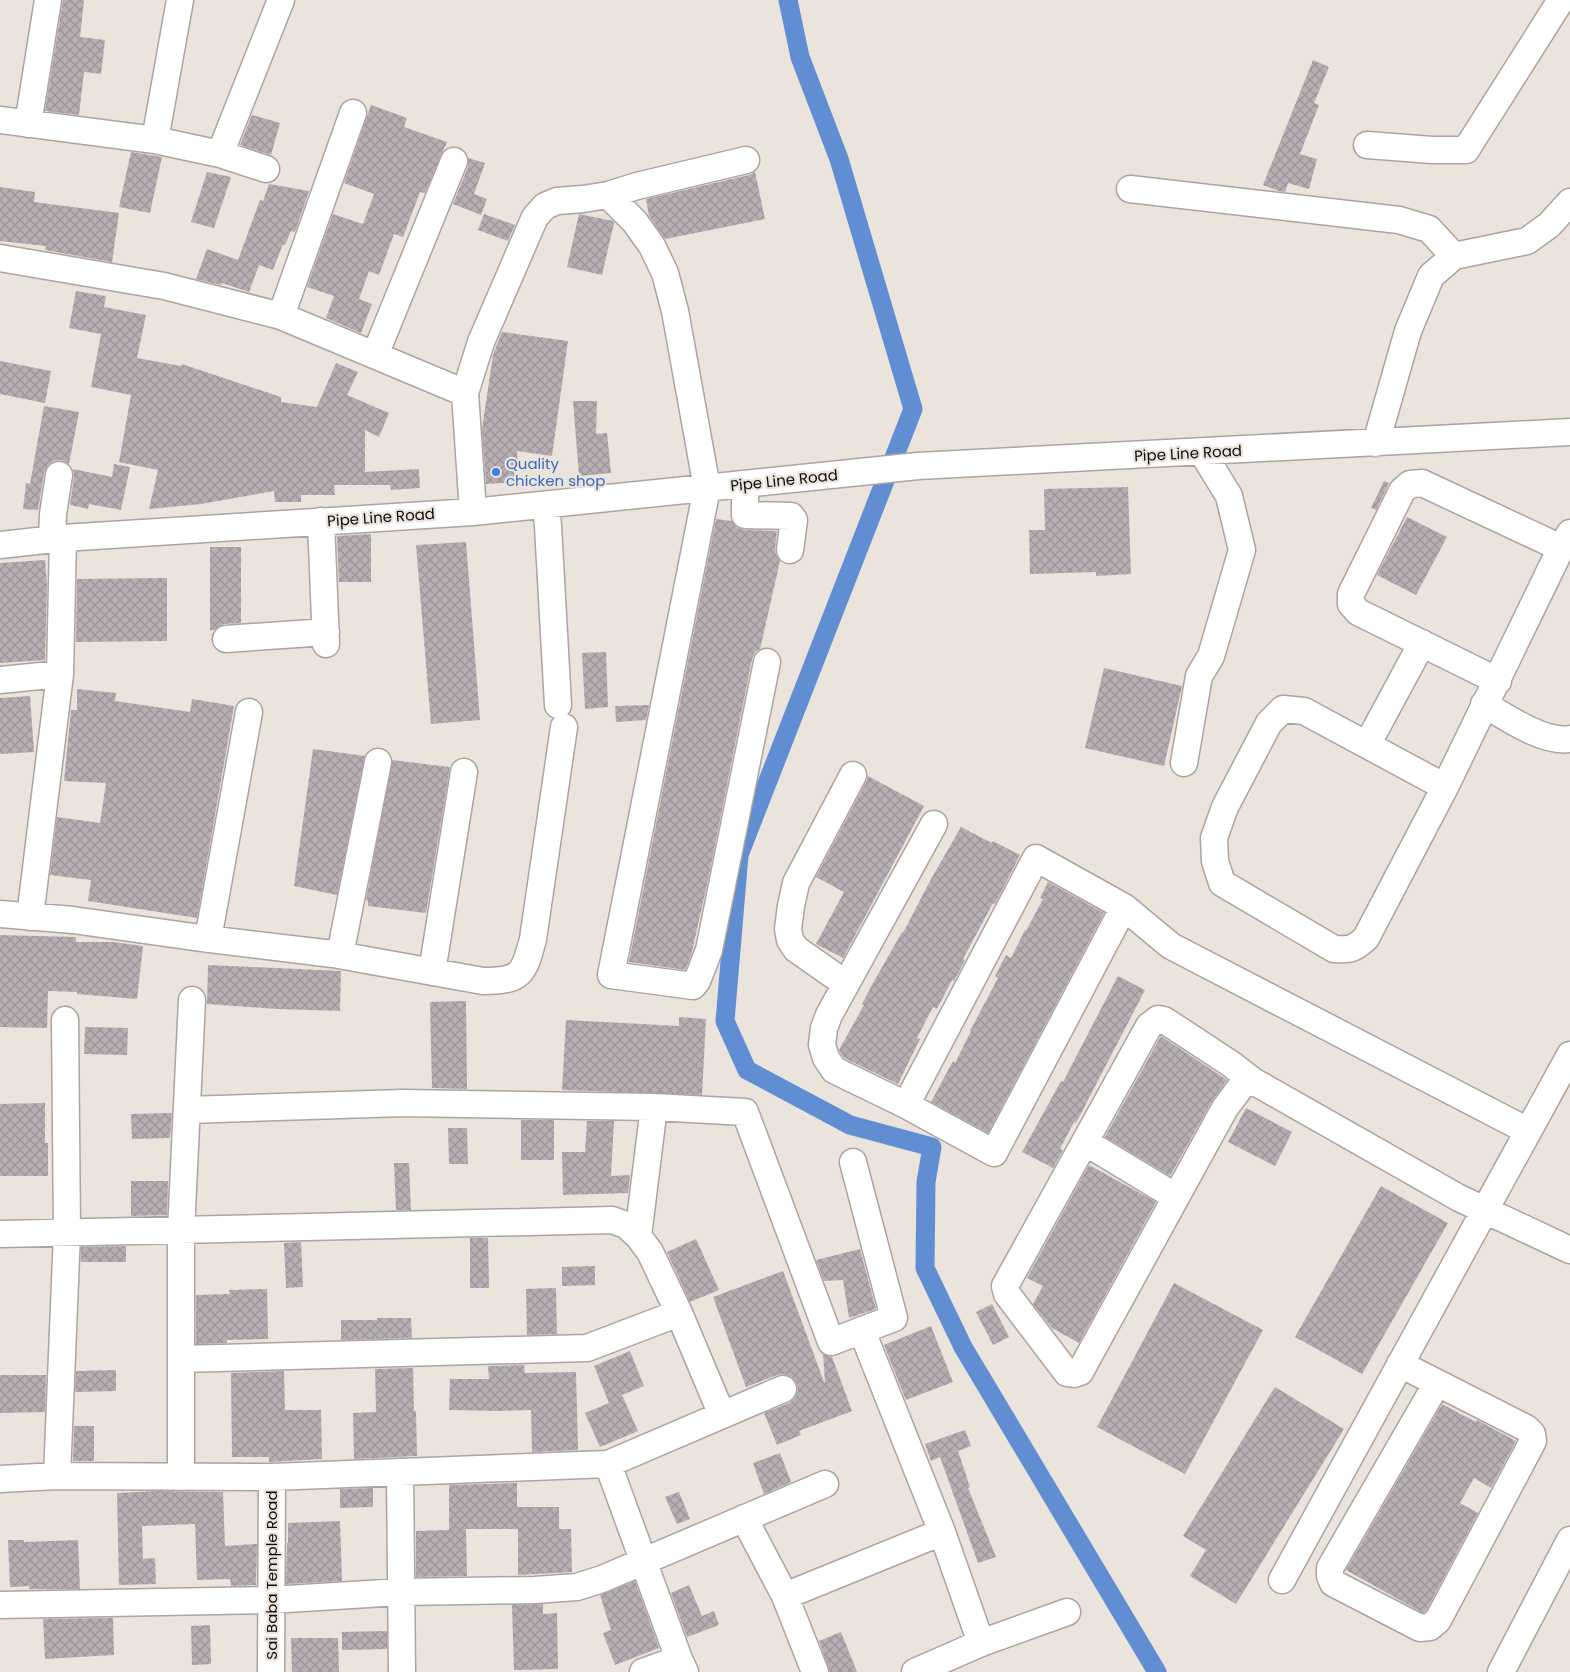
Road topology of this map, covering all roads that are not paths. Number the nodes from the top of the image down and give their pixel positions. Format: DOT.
graph roads {
  1 [pos="48,0"];
  2 [pos="180,0"];
  3 [pos="281,0"];
  4 [pos="1561,0"];
  5 [pos="353,113"];
  6 [pos="0,120"];
  7 [pos="28,124"];
  8 [pos="155,140"];
  9 [pos="1367,145"];
  10 [pos="220,154"];
  11 [pos="746,160"];
  12 [pos="454,161"];
  13 [pos="266,169"];
  14 [pos="1130,189"];
  15 [pos="608,195"];
  16 [pos="1570,202"];
  17 [pos="1454,256"];
  18 [pos="0,258"];
  19 [pos="281,316"];
  20 [pos="375,355"];
  21 [pos="465,393"];
  22 [pos="1570,432"];
  23 [pos="1376,443"];
  24 [pos="1202,452"];
  25 [pos="59,475"];
  26 [pos="756,482"];
  27 [pos="708,488"];
  28 [pos="546,504"];
  29 [pos="473,512"];
  30 [pos="321,521"];
  31 [pos="57,538"];
  32 [pos="1566,540"];
  33 [pos="0,545"];
  34 [pos="790,550"];
  35 [pos="226,639"];
  36 [pos="1422,643"];
  37 [pos="767,662"];
  38 [pos="60,674"];
  39 [pos="0,680"];
  40 [pos="1498,681"];
  41 [pos="1484,704"];
  42 [pos="249,712"];
  43 [pos="1570,739"];
  44 [pos="1367,745"];
  45 [pos="378,762"];
  46 [pos="1184,763"];
  47 [pos="464,772"];
  48 [pos="853,775"];
  49 [pos="1445,787"];
  50 [pos="934,824"];
  51 [pos="1124,907"];
  52 [pos="0,914"];
  53 [pos="30,917"];
  54 [pos="208,939"];
  55 [pos="340,955"];
  56 [pos="432,972"];
  57 [pos="846,984"];
  58 [pos="192,1000"];
  59 [pos="65,1020"];
  60 [pos="1566,1070"];
  61 [pos="1253,1081"];
  62 [pos="906,1105"];
  63 [pos="654,1107"];
  64 [pos="187,1110"];
  65 [pos="1528,1131"];
  66 [pos="1085,1142"];
  67 [pos="852,1162"];
  68 [pos="1176,1197"];
  69 [pos="1484,1211"];
  70 [pos="181,1231"];
  71 [pos="67,1233"];
  72 [pos="0,1234"];
  73 [pos="638,1236"];
  74 [pos="1570,1250"];
  75 [pos="679,1313"];
  76 [pos="862,1331"];
  77 [pos="181,1359"];
  78 [pos="1400,1364"];
  79 [pos="1437,1383"];
  80 [pos="783,1389"];
  81 [pos="722,1415"];
  82 [pos="608,1464"];
  83 [pos="400,1472"];
  84 [pos="57,1476"];
  85 [pos="181,1477"];
  86 [pos="272,1477"];
  87 [pos="0,1479"];
  88 [pos="825,1484"];
  89 [pos="744,1518"];
  90 [pos="942,1532"];
  91 [pos="1570,1540"];
  92 [pos="643,1561"];
  93 [pos="1282,1580"];
  94 [pos="400,1592"];
  95 [pos="785,1596"];
  96 [pos="271,1600"];
  97 [pos="0,1605"];
  98 [pos="1067,1612"];
  99 [pos="982,1643"];
  100 [pos="682,1665"];
  101 [pos="271,1672"];
  102 [pos="402,1672"];
  103 [pos="643,1672"];
  104 [pos="814,1672"];
  105 [pos="915,1672"];
  106 [pos="1501,1672"];
  1 -- 7 [label="street"];
  2 -- 8 [label="street"];
  3 -- 10 [label="street"];
  4 -- 9 [label="street"];
  5 -- 19 [label="street"];
  6 -- 7 [label="street"];
  7 -- 8 [label="street"];
  8 -- 10 [label="street"];
  10 -- 13 [label="street"];
  11 -- 15 [label="street"];
  12 -- 20 [label="street"];
  14 -- 17 [label="street"];
  15 -- 21 [label="street"];
  15 -- 27 [label="street"];
  16 -- 17 [label="street"];
  17 -- 23 [label="street"];
  18 -- 19 [label="street"];
  19 -- 20 [label="street"];
  20 -- 21 [label="street"];
  21 -- 29 [label="street"];
  22 -- 23 [label="street, Pipe Line Road"];
  23 -- 24 [label="street, Pipe Line Road"];
  24 -- 26 [label="street, Pipe Line Road"];
  24 -- 46 [label="street"];
  25 -- 31 [label="street"];
  26 -- 27 [label="street, Pipe Line Road"];
  26 -- 34 [label="street"];
  27 -- 28 [label="street, Pipe Line Road"];
  27 -- 37 [label="street"];
  28 -- 29 [label="street, Pipe Line Road"];
  28 -- 56 [label="street"];
  29 -- 30 [label="street, Pipe Line Road"];
  30 -- 31 [label="street, Pipe Line Road"];
  30 -- 35 [label="street"];
  31 -- 33 [label="street, Pipe Line Road"];
  31 -- 38 [label="street"];
  32 -- 36 [label="street"];
  32 -- 40 [label="street"];
  36 -- 40 [label="street"];
  36 -- 44 [label="street"];
  38 -- 39 [label="street"];
  38 -- 53 [label="street"];
  40 -- 41 [label="street"];
  41 -- 43 [label="street"];
  41 -- 49 [label="street"];
  42 -- 54 [label="street"];
  44 -- 49 [label="street"];
  44 -- 49 [label="street"];
  45 -- 55 [label="street"];
  47 -- 56 [label="street"];
  48 -- 57 [label="street"];
  50 -- 57 [label="street"];
  51 -- 62 [label="street"];
  51 -- 62 [label="street"];
  51 -- 65 [label="street"];
  52 -- 53 [label="street"];
  53 -- 54 [label="street"];
  54 -- 55 [label="street"];
  55 -- 56 [label="street"];
  57 -- 62 [label="street"];
  58 -- 64 [label="street"];
  59 -- 71 [label="street"];
  60 -- 65 [label="street"];
  61 -- 66 [label="street"];
  61 -- 68 [label="street"];
  61 -- 69 [label="street"];
  63 -- 64 [label="street"];
  63 -- 73 [label="street"];
  63 -- 76 [label="street"];
  64 -- 70 [label="street"];
  65 -- 69 [label="street"];
  66 -- 68 [label="street"];
  66 -- 68 [label="street"];
  67 -- 76 [label="street"];
  69 -- 74 [label="street"];
  69 -- 78 [label="street"];
  70 -- 71 [label="street"];
  70 -- 73 [label="street"];
  70 -- 77 [label="street"];
  71 -- 72 [label="street"];
  71 -- 84 [label="street"];
  73 -- 75 [label="street"];
  75 -- 77 [label="street"];
  75 -- 81 [label="street"];
  76 -- 90 [label="street"];
  77 -- 85 [label="street"];
  78 -- 79 [label="street"];
  78 -- 93 [label="street"];
  79 -- 79 [label="street"];
  80 -- 81 [label="street"];
  81 -- 82 [label="street"];
  82 -- 83 [label="street"];
  82 -- 92 [label="street"];
  83 -- 86 [label="street"];
  83 -- 94 [label="street"];
  84 -- 85 [label="street"];
  84 -- 87 [label="street"];
  85 -- 86 [label="street"];
  86 -- 96 [label="street, Sai Baba Temple Road"];
  88 -- 89 [label="street"];
  89 -- 92 [label="street"];
  89 -- 95 [label="street"];
  90 -- 95 [label="street"];
  90 -- 99 [label="street"];
  91 -- 106 [label="street"];
  92 -- 94 [label="street"];
  92 -- 100 [label="street"];
  94 -- 96 [label="street"];
  94 -- 102 [label="street"];
  95 -- 104 [label="street"];
  96 -- 97 [label="street"];
  96 -- 101 [label="street, Sai Baba Temple Road"];
  98 -- 99 [label="street"];
  99 -- 105 [label="street"];
  100 -- 103 [label="street"];
}
